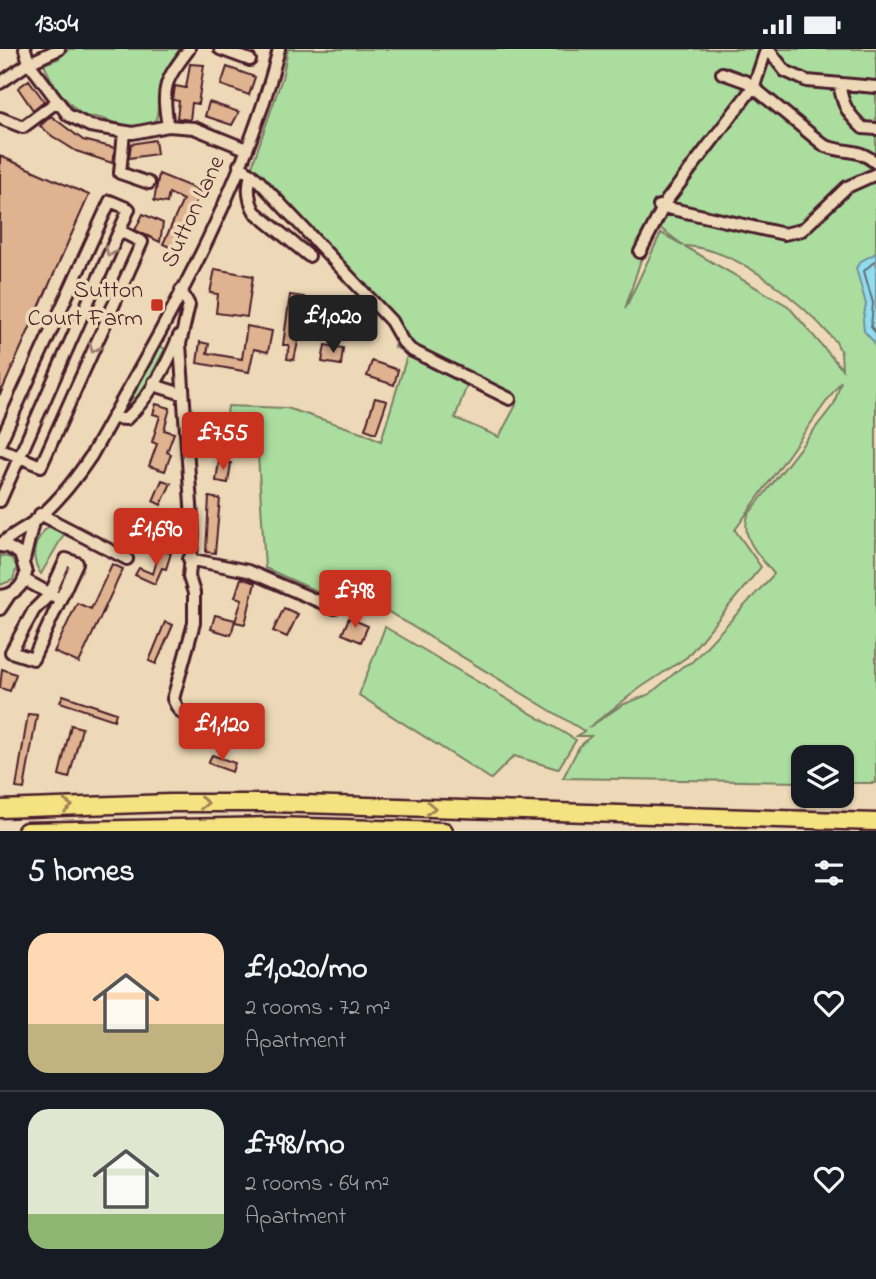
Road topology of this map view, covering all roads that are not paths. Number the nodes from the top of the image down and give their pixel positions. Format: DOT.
graph roads {
  1 [pos="25,49"];
  2 [pos="60,49"];
  3 [pos="189,49"];
  4 [pos="220,49"];
  5 [pos="279,49"];
  6 [pos="767,51"];
  7 [pos="250,60"];
  8 [pos="29,63"];
  9 [pos="722,73"];
  10 [pos="0,83"];
  11 [pos="754,86"];
  12 [pos="840,86"];
  13 [pos="876,87"];
  14 [pos="58,101"];
  15 [pos="0,118"];
  16 [pos="168,126"];
  17 [pos="876,129"];
  18 [pos="124,132"];
  19 [pos="246,149"];
  20 [pos="876,163"];
  21 [pos="239,165"];
  22 [pos="251,174"];
  23 [pos="876,174"];
  24 [pos="149,183"];
  25 [pos="661,206"];
  26 [pos="120,231"];
  27 [pos="640,252"];
  28 [pos="309,255"];
  29 [pos="181,290"];
  30 [pos="181,331"];
  31 [pos="154,381"];
  32 [pos="182,394"];
  33 [pos="510,399"];
  34 [pos="112,418"];
  35 [pos="0,443"];
  36 [pos="0,449"];
  37 [pos="19,456"];
  38 [pos="0,473"];
  39 [pos="3,494"];
  40 [pos="37,518"];
  41 [pos="0,545"];
  42 [pos="24,559"];
  43 [pos="127,559"];
  44 [pos="190,559"];
  45 [pos="25,580"];
  46 [pos="5,595"];
  47 [pos="55,597"];
  48 [pos="334,608"];
  49 [pos="0,609"];
  50 [pos="194,724"];
  51 [pos="0,809"];
  52 [pos="876,822"];
  53 [pos="26,831"];
  54 [pos="443,831"];
  1 -- 8 [label="street"];
  2 -- 8 [label="street"];
  3 -- 16 [label="street"];
  4 -- 7 [label="street"];
  5 -- 19 [label="street, Sutton Lane"];
  6 -- 11 [label="street"];
  6 -- 12 [label="street"];
  8 -- 10 [label="street"];
  8 -- 14 [label="street"];
  9 -- 11 [label="street"];
  11 -- 20 [label="street"];
  11 -- 25 [label="street"];
  12 -- 13 [label="street"];
  12 -- 17 [label="street"];
  14 -- 15 [label="street"];
  14 -- 18 [label="street"];
  16 -- 18 [label="street"];
  16 -- 19 [label="street"];
  18 -- 24 [label="street"];
  19 -- 21 [label="street, Sutton Lane"];
  21 -- 22 [label="street"];
  21 -- 29 [label="street, Sutton Lane"];
  22 -- 28 [label="street"];
  22 -- 33 [label="street"];
  23 -- 25 [label="street"];
  25 -- 27 [label="street"];
  26 -- 35 [label="street"];
  26 -- 37 [label="street, one-way"];
  26 -- 37 [label="street, one-way"];
  29 -- 30 [label="street"];
  29 -- 34 [label="street, Sutton Lane"];
  30 -- 31 [label="street"];
  30 -- 32 [label="street"];
  31 -- 32 [label="street"];
  31 -- 34 [label="street"];
  32 -- 44 [label="street"];
  34 -- 40 [label="street, Sutton Lane"];
  36 -- 37 [label="street"];
  37 -- 39 [label="street"];
  38 -- 39 [label="street"];
  40 -- 41 [label="street, Sutton Lane"];
  40 -- 42 [label="street"];
  40 -- 43 [label="street"];
  41 -- 42 [label="street"];
  42 -- 45 [label="street"];
  44 -- 48 [label="street"];
  44 -- 50 [label="street"];
  45 -- 46 [label="street"];
  45 -- 47 [label="street"];
  46 -- 49 [label="street"];
  47 -- 47 [label="street"];
  51 -- 52 [label="highway, one-way"];
  53 -- 54 [label="highway"];
}
